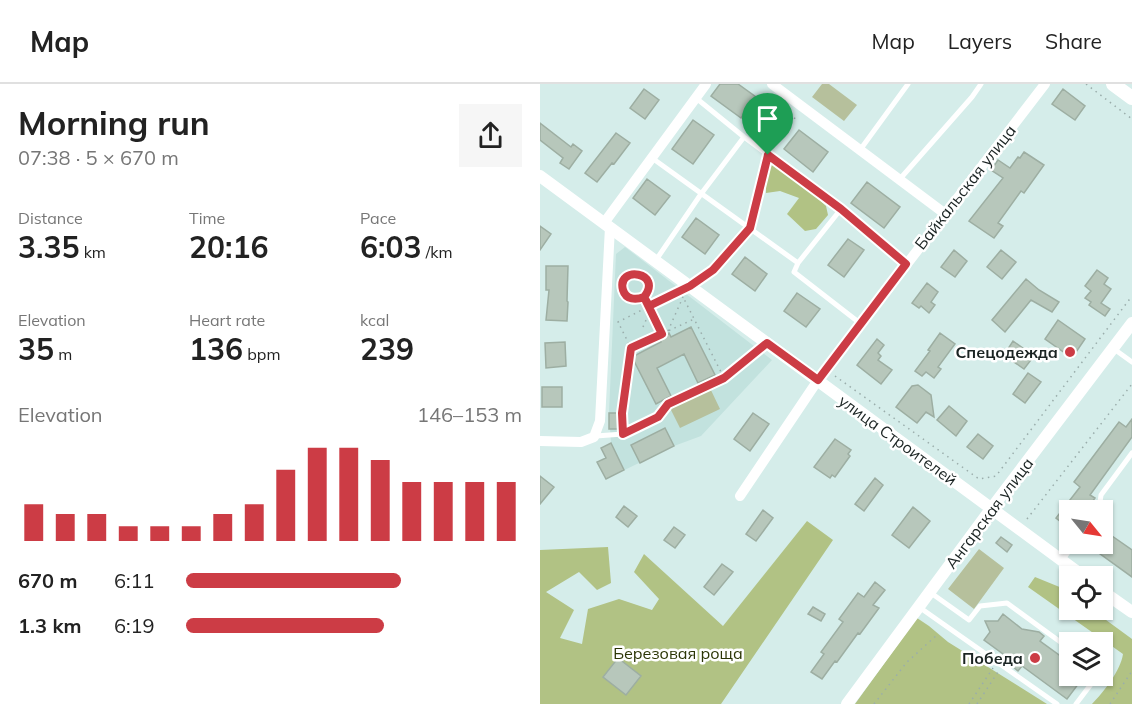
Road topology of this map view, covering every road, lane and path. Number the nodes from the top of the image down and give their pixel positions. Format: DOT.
graph roads {
  1 [pos="706,84"];
  2 [pos="772,84"];
  3 [pos="908,84"];
  4 [pos="981,84"];
  5 [pos="1045,84"];
  6 [pos="1086,84"];
  7 [pos="1113,84"];
  8 [pos="696,98"];
  9 [pos="1132,98"];
  10 [pos="803,107"];
  11 [pos="1132,119"];
  12 [pos="744,136"];
  13 [pos="860,150"];
  14 [pos="768,155"];
  15 [pos="652,158"];
  16 [pos="540,176"];
  17 [pos="899,180"];
  18 [pos="701,194"];
  19 [pos="841,209"];
  20 [pos="944,213"];
  21 [pos="607,225"];
  22 [pos="750,228"];
  23 [pos="656,261"];
  24 [pos="798,263"];
  25 [pos="906,264"];
  26 [pos="685,292"];
  27 [pos="1132,296"];
  28 [pos="644,297"];
  29 [pos="649,306"];
  30 [pos="650,310"];
  31 [pos="694,319"];
  32 [pos="1132,323"];
  33 [pos="861,324"];
  34 [pos="643,327"];
  35 [pos="667,332"];
  36 [pos="662,334"];
  37 [pos="767,343"];
  38 [pos="631,348"];
  39 [pos="1113,348"];
  40 [pos="1132,362"];
  41 [pos="826,369"];
  42 [pos="724,378"];
  43 [pos="818,380"];
  44 [pos="1132,384"];
  45 [pos="658,417"];
  46 [pos="623,434"];
  47 [pos="594,437"];
  48 [pos="540,441"];
  49 [pos="1132,453"];
  50 [pos="740,496"];
  51 [pos="1100,500"];
  52 [pos="991,509"];
  53 [pos="1019,529"];
  54 [pos="1067,554"];
  55 [pos="1062,560"];
  56 [pos="1070,566"];
  57 [pos="930,592"];
  58 [pos="1113,599"];
  59 [pos="919,607"];
  60 [pos="1132,612"];
  61 [pos="937,635"];
  62 [pos="1059,641"];
  63 [pos="999,664"];
  64 [pos="1132,671"];
  65 [pos="1090,686"];
  66 [pos="847,704"];
  67 [pos="874,704"];
  68 [pos="969,704"];
  69 [pos="977,704"];
  70 [pos="1057,704"];
  71 [pos="1076,704"];
  72 [pos="1110,704"];
  1 -- 8 [label="street"];
  2 -- 10 [label="street"];
  3 -- 13 [label="lane"];
  4 -- 17 [label="lane"];
  5 -- 20 [label="street, Байкальская улица"];
  6 -- 11 [label="path"];
  7 -- 9 [label="main road"];
  8 -- 12 [label="lane"];
  8 -- 15 [label="street"];
  10 -- 13 [label="street"];
  10 -- 14 [label="path"];
  12 -- 14 [label="lane"];
  12 -- 18 [label="lane"];
  13 -- 17 [label="street"];
  14 -- 19 [label="lane"];
  14 -- 22 [label="path"];
  15 -- 18 [label="lane"];
  15 -- 21 [label="street"];
  16 -- 21 [label="street, улица Строителей"];
  17 -- 20 [label="street"];
  18 -- 22 [label="lane"];
  18 -- 23 [label="lane"];
  19 -- 24 [label="lane"];
  19 -- 25 [label="lane"];
  20 -- 25 [label="street, Байкальская улица"];
  21 -- 23 [label="street, улица Строителей"];
  21 -- 47 [label="street"];
  22 -- 24 [label="lane"];
  22 -- 26 [label="path"];
  23 -- 26 [label="street, улица Строителей"];
  24 -- 33 [label="lane"];
  25 -- 33 [label="street, Байкальская улица"];
  26 -- 29 [label="path"];
  26 -- 31 [label="path"];
  26 -- 35 [label="path"];
  26 -- 37 [label="street, улица Строителей"];
  27 -- 41 [label="path"];
  28 -- 28 [label="path"];
  28 -- 29 [label="path"];
  29 -- 30 [label="path"];
  29 -- 38 [label="path"];
  30 -- 34 [label="path"];
  30 -- 36 [label="path"];
  31 -- 35 [label="path"];
  31 -- 42 [label="path"];
  32 -- 39 [label="street, Ангарская улица"];
  33 -- 41 [label="street, Байкальская улица"];
  35 -- 36 [label="path"];
  36 -- 38 [label="path"];
  37 -- 42 [label="path"];
  37 -- 43 [label="street, улица Строителей"];
  38 -- 46 [label="path"];
  39 -- 40 [label="lane"];
  39 -- 52 [label="street, Ангарская улица"];
  41 -- 43 [label="street, Байкальская улица"];
  42 -- 45 [label="path"];
  43 -- 50 [label="street, Байкальская улица"];
  43 -- 52 [label="street, улица Строителей"];
  44 -- 53 [label="path"];
  45 -- 46 [label="lane"];
  46 -- 47 [label="lane"];
  47 -- 48 [label="street"];
  49 -- 51 [label="lane"];
  52 -- 53 [label="street, улица Строителей"];
  52 -- 57 [label="street, Ангарская улица"];
  53 -- 55 [label="street, улица Строителей"];
  54 -- 55 [label="lane"];
  55 -- 56 [label="street, улица Строителей"];
  57 -- 59 [label="street, Ангарская улица"];
  57 -- 62 [label="lane"];
  58 -- 60 [label="street"];
  59 -- 63 [label="lane"];
  59 -- 66 [label="street, Ангарская улица"];
  61 -- 67 [label="path"];
  63 -- 68 [label="path"];
  63 -- 69 [label="path"];
  63 -- 70 [label="lane"];
  64 -- 72 [label="path"];
  65 -- 71 [label="lane"];
}
